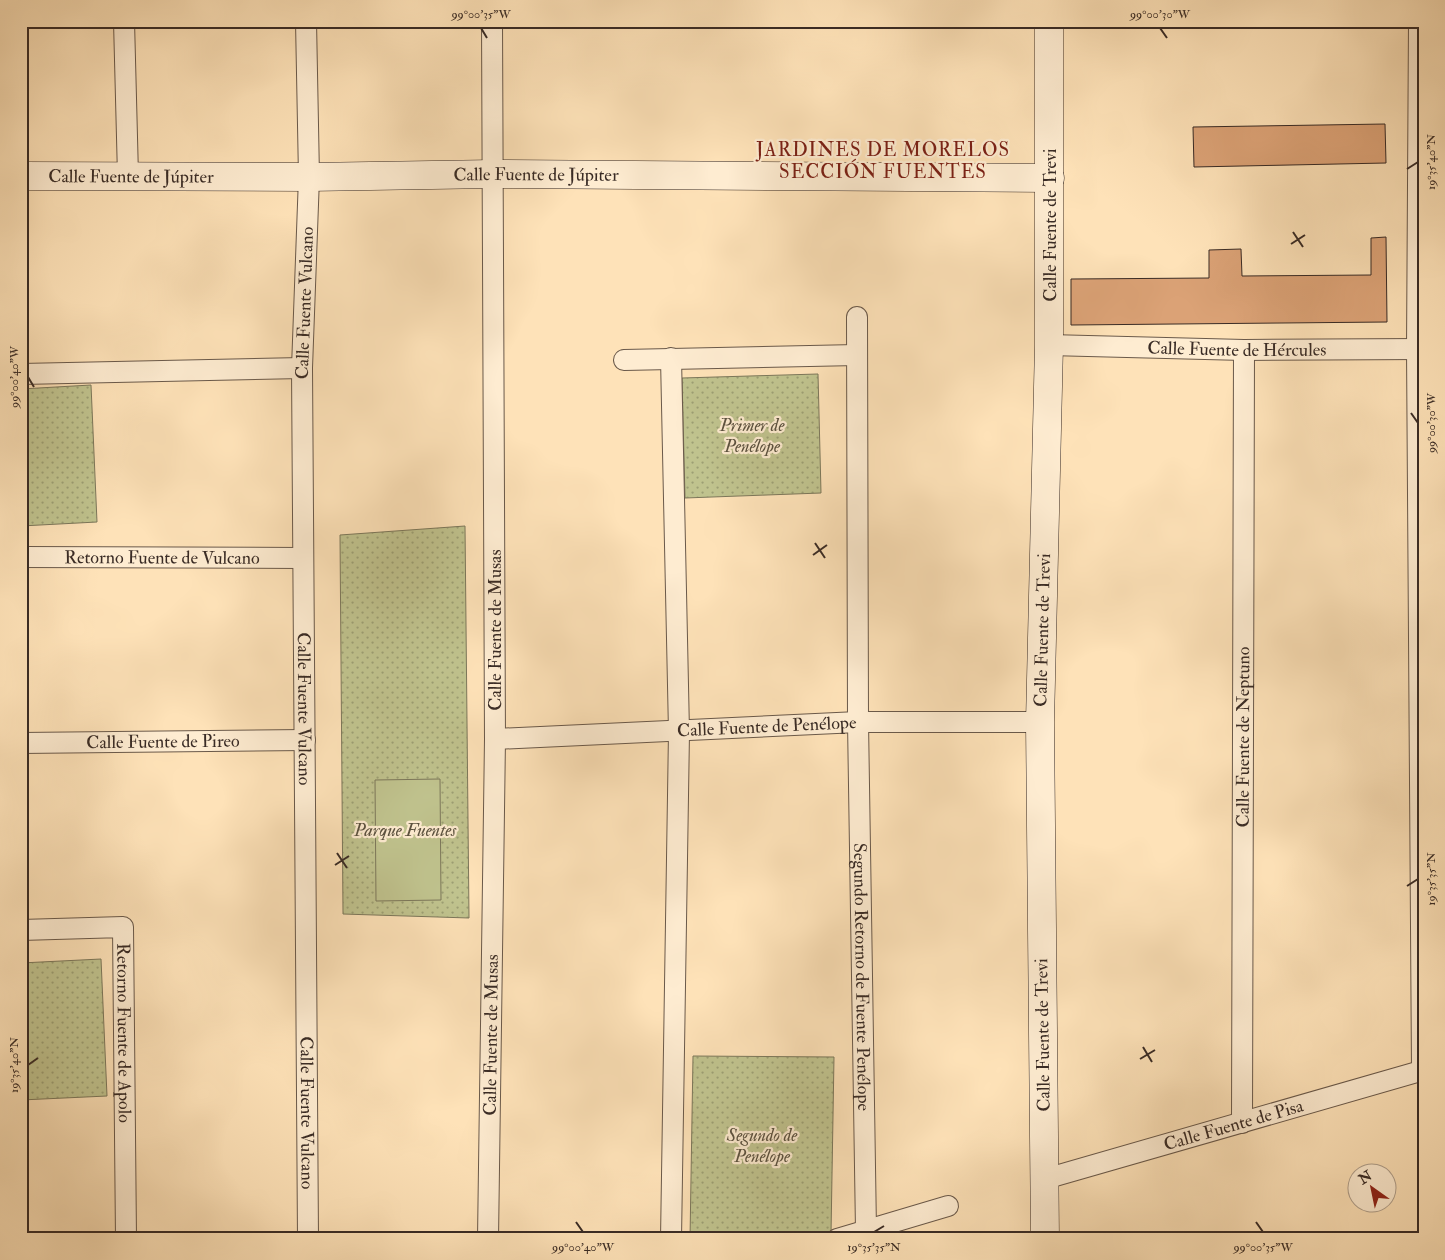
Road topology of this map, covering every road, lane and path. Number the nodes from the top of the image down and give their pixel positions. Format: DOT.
graph roads {
  1 [pos="124,21"];
  2 [pos="306,21"];
  3 [pos="492,21"];
  4 [pos="1049,21"];
  5 [pos="1419,21"];
  6 [pos="493,174"];
  7 [pos="21,176"];
  8 [pos="128,176"];
  9 [pos="309,177"];
  10 [pos="1050,178"];
  11 [pos="857,317"];
  12 [pos="1049,346"];
  13 [pos="1420,349"];
  14 [pos="1244,350"];
  15 [pos="857,355"];
  16 [pos="671,358"];
  17 [pos="624,360"];
  18 [pos="302,368"];
  19 [pos="21,374"];
  20 [pos="21,557"];
  21 [pos="303,558"];
  22 [pos="858,722"];
  23 [pos="1040,722"];
  24 [pos="678,732"];
  25 [pos="495,739"];
  26 [pos="305,740"];
  27 [pos="21,743"];
  28 [pos="21,930"];
  29 [pos="1423,1070"];
  30 [pos="1242,1122"];
  31 [pos="1045,1179"];
  32 [pos="948,1206"];
  33 [pos="866,1230"];
  34 [pos="126,1239"];
  35 [pos="308,1239"];
  36 [pos="488,1239"];
  37 [pos="671,1239"];
  38 [pos="837,1239"];
  39 [pos="1045,1239"];
  1 -- 8 [label="street"];
  2 -- 9 [label="street, Calle Fuente Vulcano"];
  3 -- 6 [label="street, Calle Fuente de Musas"];
  4 -- 10 [label="street, Calle Fuente de Trevi"];
  5 -- 13 [label="street"];
  6 -- 9 [label="street, Calle Fuente de Júpiter"];
  6 -- 10 [label="street, Calle Fuente de Júpiter"];
  6 -- 25 [label="street, Calle Fuente de Musas"];
  7 -- 8 [label="street, Calle Fuente de Júpiter"];
  8 -- 9 [label="street, Calle Fuente de Júpiter"];
  9 -- 18 [label="street, Calle Fuente Vulcano"];
  10 -- 12 [label="street, Calle Fuente de Trevi"];
  11 -- 15 [label="street, Segundo Retorno de Fuente Penélope"];
  12 -- 14 [label="street, Calle Fuente de Hércules"];
  12 -- 23 [label="street, Calle Fuente de Trevi"];
  13 -- 14 [label="street, Calle Fuente de Hércules"];
  13 -- 29 [label="street"];
  14 -- 30 [label="street, Calle Fuente de Neptuno"];
  15 -- 16 [label="street"];
  15 -- 22 [label="street, Segundo Retorno de Fuente Penélope"];
  16 -- 17 [label="street"];
  16 -- 24 [label="street"];
  18 -- 19 [label="street"];
  18 -- 21 [label="street, Calle Fuente Vulcano"];
  20 -- 21 [label="street, Retorno Fuente de Vulcano"];
  21 -- 26 [label="street, Calle Fuente Vulcano"];
  22 -- 23 [label="street, Calle Fuente de Penélope"];
  22 -- 24 [label="street, Calle Fuente de Penélope"];
  22 -- 33 [label="street, Segundo Retorno de Fuente Penélope"];
  23 -- 31 [label="street, Calle Fuente de Trevi"];
  24 -- 25 [label="street, Calle Fuente de Penélope"];
  24 -- 37 [label="street"];
  25 -- 36 [label="street, Calle Fuente de Musas"];
  26 -- 27 [label="street, Calle Fuente de Pireo"];
  26 -- 35 [label="street, Calle Fuente Vulcano"];
  28 -- 34 [label="street, Retorno Fuente de Apolo"];
  29 -- 30 [label="street, Calle Fuente de Pisa"];
  30 -- 31 [label="street, Calle Fuente de Pisa"];
  31 -- 39 [label="street, Calle Fuente de Trevi"];
  32 -- 33 [label="street"];
  33 -- 38 [label="street"];
}
